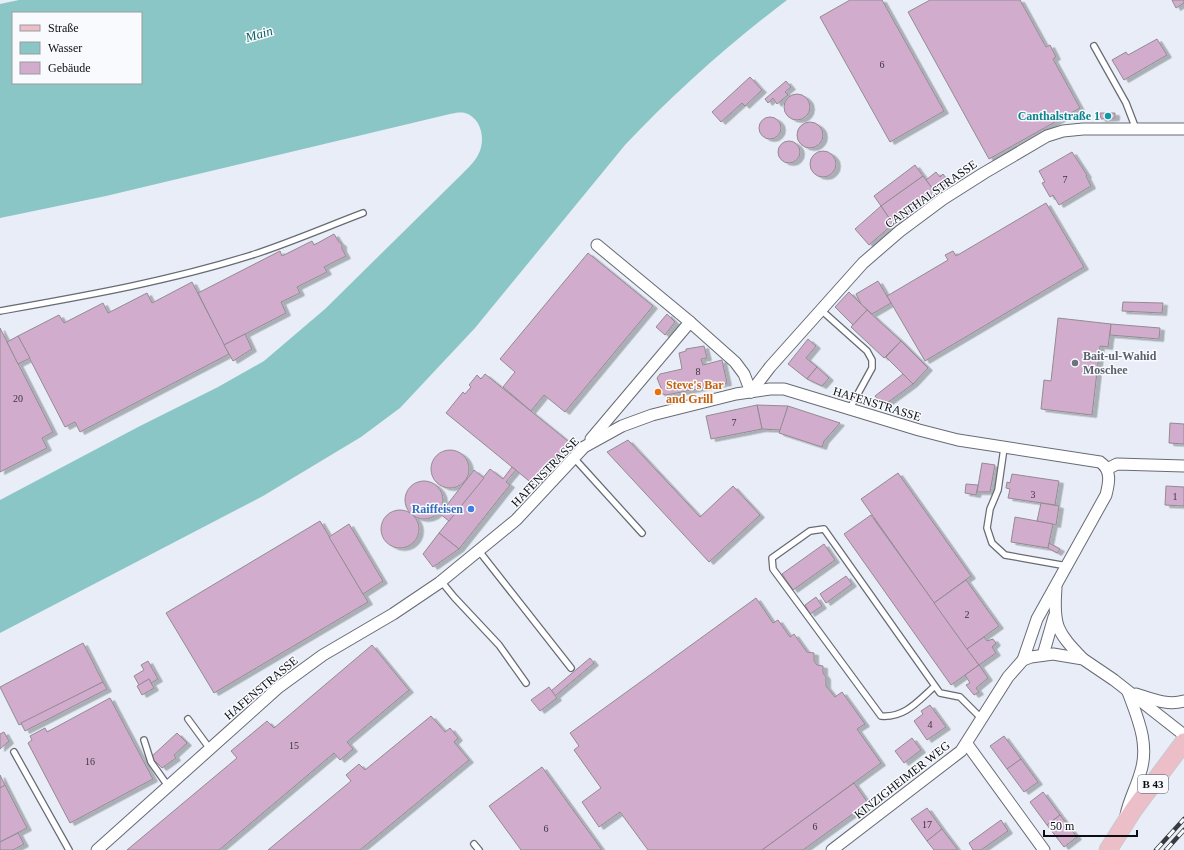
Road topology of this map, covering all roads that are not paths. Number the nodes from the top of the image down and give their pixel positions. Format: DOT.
graph roads {
  1 [pos="1094,46"];
  2 [pos="1136,129"];
  3 [pos="1184,129"];
  4 [pos="363,213"];
  5 [pos="597,245"];
  6 [pos="820,309"];
  7 [pos="0,311"];
  8 [pos="690,322"];
  9 [pos="751,392"];
  10 [pos="849,410"];
  11 [pos="584,447"];
  12 [pos="1004,448"];
  13 [pos="574,458"];
  14 [pos="1184,466"];
  15 [pos="1107,469"];
  16 [pos="642,532"];
  17 [pos="479,551"];
  18 [pos="1067,566"];
  19 [pos="441,581"];
  20 [pos="1057,584"];
  21 [pos="1054,616"];
  22 [pos="1043,655"];
  23 [pos="1083,659"];
  24 [pos="1023,660"];
  25 [pos="571,668"];
  26 [pos="526,683"];
  27 [pos="936,686"];
  28 [pos="1128,692"];
  29 [pos="1184,701"];
  30 [pos="188,719"];
  31 [pos="982,719"];
  32 [pos="1184,735"];
  33 [pos="144,740"];
  34 [pos="1184,742"];
  35 [pos="967,744"];
  36 [pos="210,749"];
  37 [pos="14,752"];
  38 [pos="168,786"];
  39 [pos="1123,827"];
  40 [pos="474,844"];
  41 [pos="69,850"];
  42 [pos="97,850"];
  43 [pos="479,850"];
  44 [pos="832,850"];
  45 [pos="1044,850"];
  46 [pos="1108,850"];
  1 -- 2 [label="lane"];
  2 -- 3 [label="street, CANTHALSTRASSE"];
  2 -- 6 [label="street, CANTHALSTRASSE"];
  4 -- 7 [label="lane"];
  5 -- 8 [label="street"];
  6 -- 9 [label="street, CANTHALSTRASSE"];
  6 -- 10 [label="lane"];
  8 -- 9 [label="street"];
  8 -- 11 [label="street"];
  9 -- 10 [label="street, HAFENSTRASSE"];
  9 -- 11 [label="street, HAFENSTRASSE"];
  10 -- 12 [label="street, HAFENSTRASSE"];
  11 -- 13 [label="street, HAFENSTRASSE"];
  12 -- 15 [label="street, HAFENSTRASSE"];
  12 -- 18 [label="lane"];
  13 -- 16 [label="lane"];
  13 -- 17 [label="street, HAFENSTRASSE"];
  14 -- 15 [label="street"];
  15 -- 18 [label="street"];
  17 -- 19 [label="street, HAFENSTRASSE"];
  17 -- 25 [label="lane"];
  18 -- 20 [label="street"];
  19 -- 26 [label="lane"];
  19 -- 36 [label="street, HAFENSTRASSE"];
  20 -- 21 [label="street"];
  20 -- 24 [label="street"];
  21 -- 22 [label="street"];
  21 -- 23 [label="street"];
  22 -- 23 [label="street"];
  22 -- 24 [label="street"];
  23 -- 28 [label="street"];
  24 -- 31 [label="street, KINZIGHEIMER WEG"];
  27 -- 27 [label="lane"];
  27 -- 31 [label="lane"];
  28 -- 29 [label="street"];
  28 -- 32 [label="street"];
  28 -- 39 [label="street"];
  30 -- 36 [label="lane"];
  31 -- 35 [label="street, KINZIGHEIMER WEG"];
  33 -- 38 [label="lane"];
  34 -- 39 [label="main road, B 43"];
  35 -- 44 [label="street, KINZIGHEIMER WEG"];
  35 -- 45 [label="street"];
  36 -- 38 [label="street, HAFENSTRASSE"];
  37 -- 41 [label="lane"];
  38 -- 42 [label="street, HAFENSTRASSE"];
  39 -- 46 [label="main road, B 43"];
  40 -- 43 [label="lane"];
}
